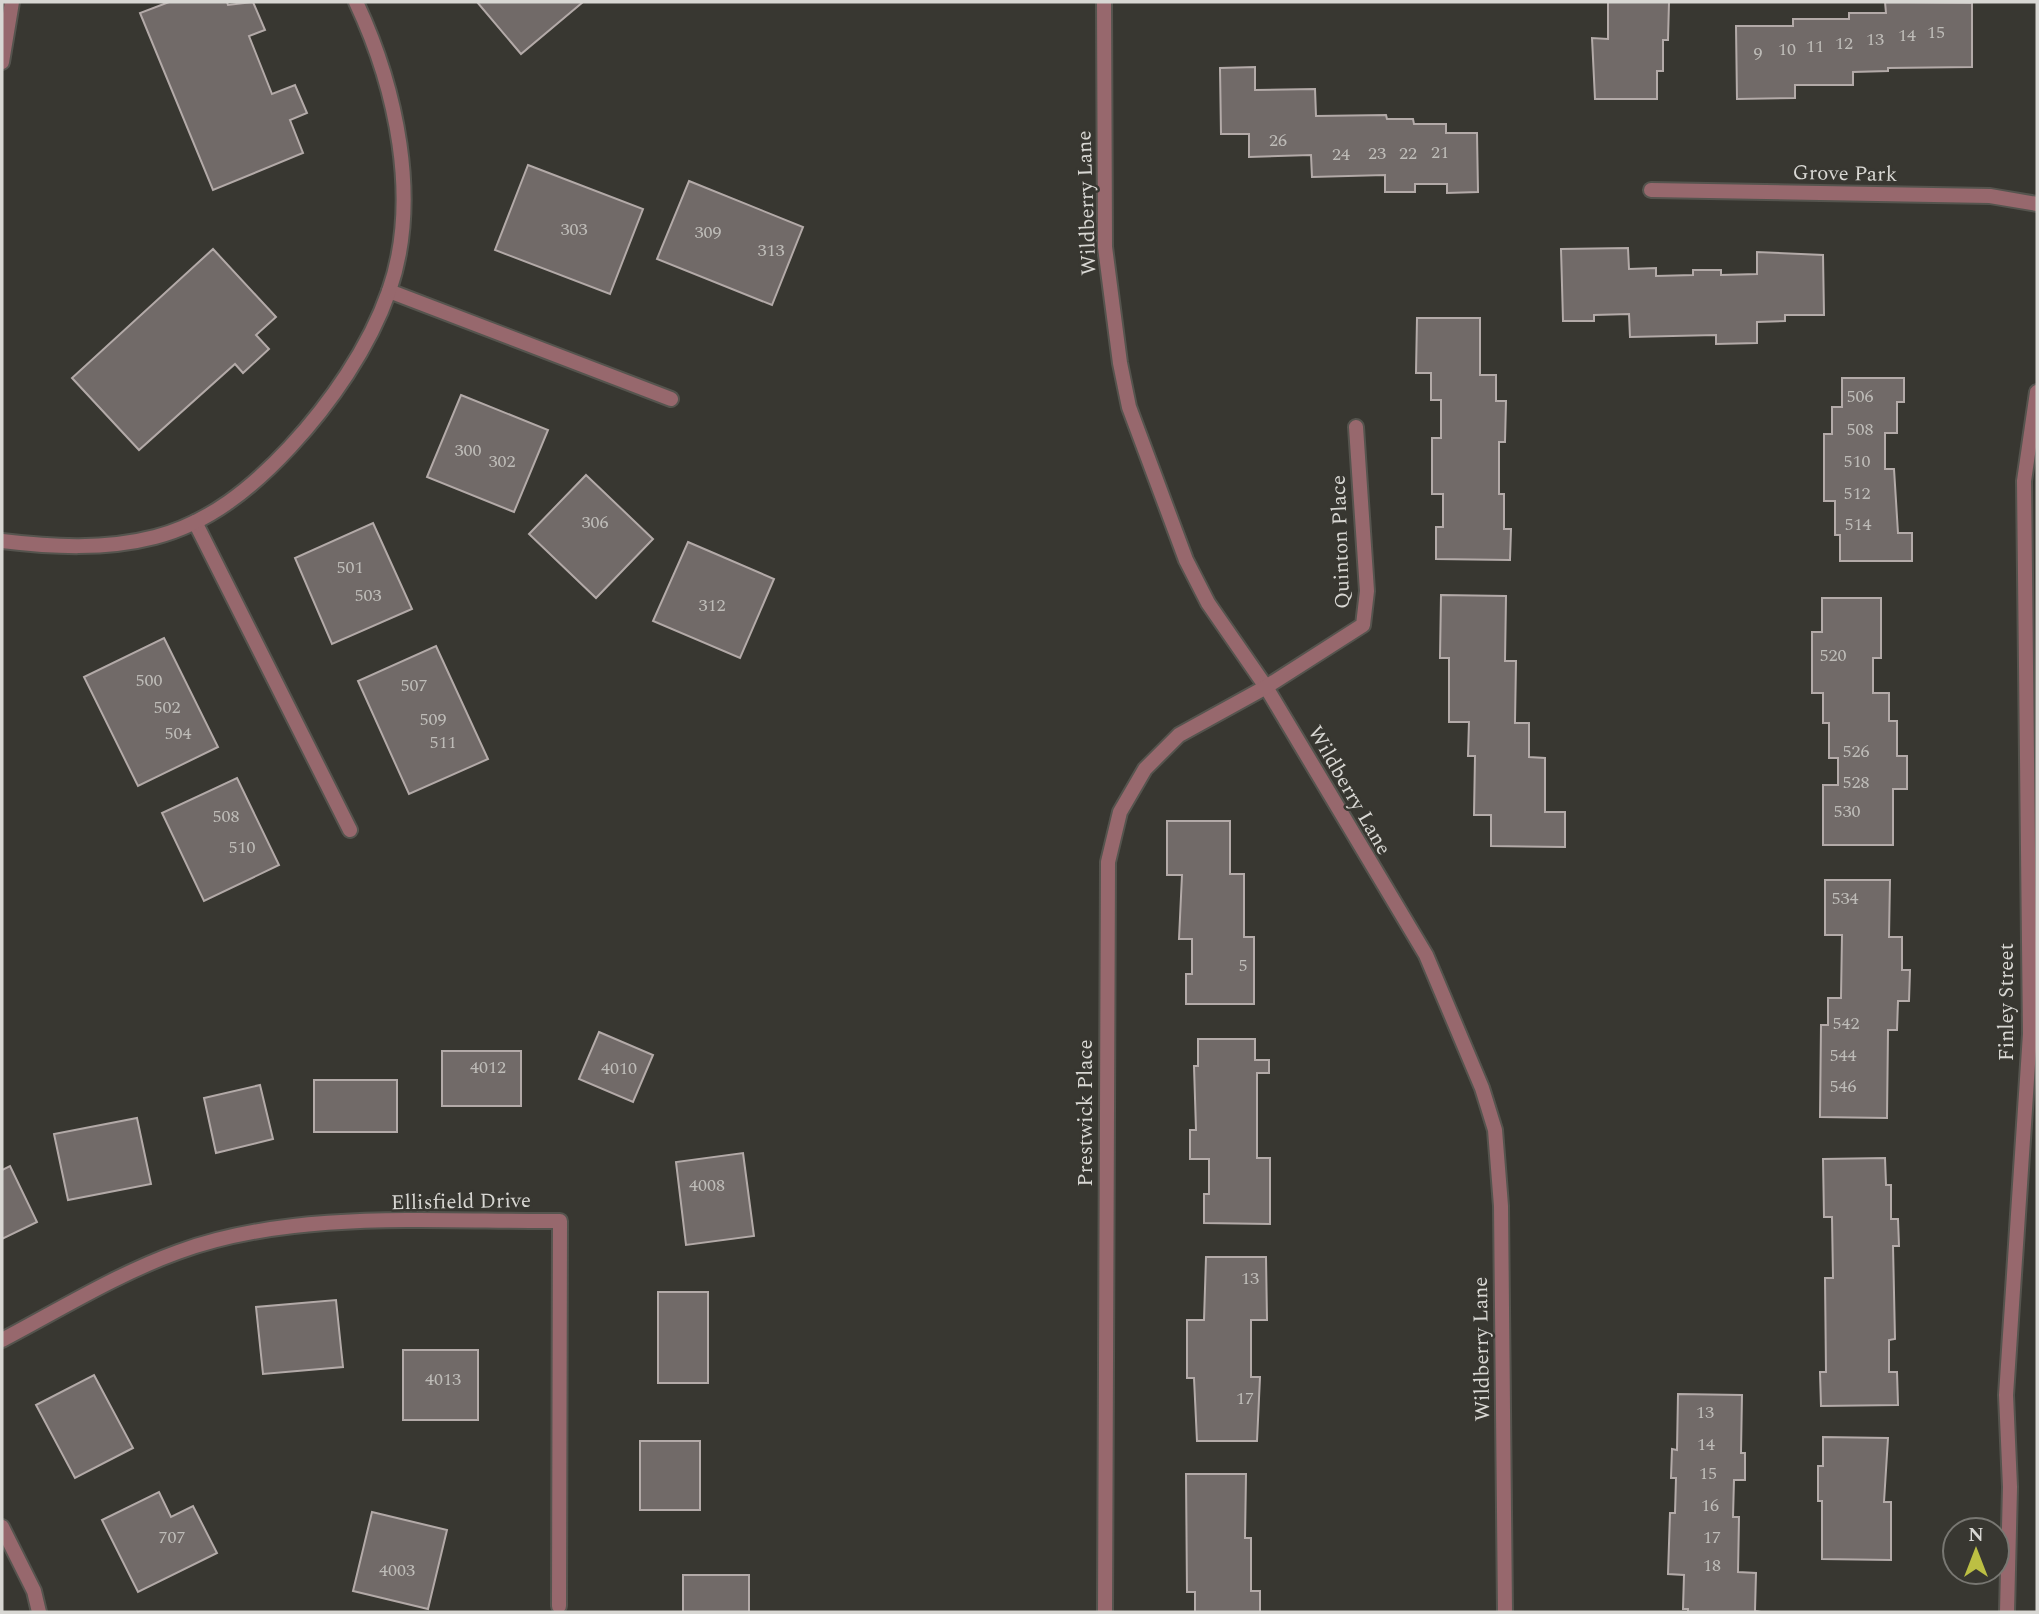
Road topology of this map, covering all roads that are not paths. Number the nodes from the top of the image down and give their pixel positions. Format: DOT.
graph roads {
  1 [pos="12,2"];
  2 [pos="356,2"];
  3 [pos="1104,2"];
  4 [pos="2,62"];
  5 [pos="1651,190"];
  6 [pos="2037,204"];
  7 [pos="389,291"];
  8 [pos="2037,391"];
  9 [pos="671,399"];
  10 [pos="1356,427"];
  11 [pos="195,523"];
  12 [pos="2,541"];
  13 [pos="1266,687"];
  14 [pos="350,830"];
  15 [pos="2,1340"];
  16 [pos="2,1527"];
  17 [pos="559,1606"];
  18 [pos="39,1612"];
  19 [pos="1105,1612"];
  20 [pos="1505,1612"];
  21 [pos="2007,1612"];
  1 -- 4 [label="street"];
  2 -- 7 [label="street"];
  3 -- 13 [label="street, Wildberry Lane"];
  5 -- 6 [label="street, Grove Park"];
  7 -- 9 [label="street"];
  7 -- 11 [label="street"];
  8 -- 21 [label="street, Finley Street"];
  10 -- 13 [label="street, Quinton Place"];
  11 -- 12 [label="street"];
  11 -- 14 [label="street"];
  13 -- 19 [label="street, Prestwick Place"];
  13 -- 20 [label="street, Wildberry Lane"];
  15 -- 17 [label="street, Ellisfield Drive"];
  16 -- 18 [label="street"];
}
